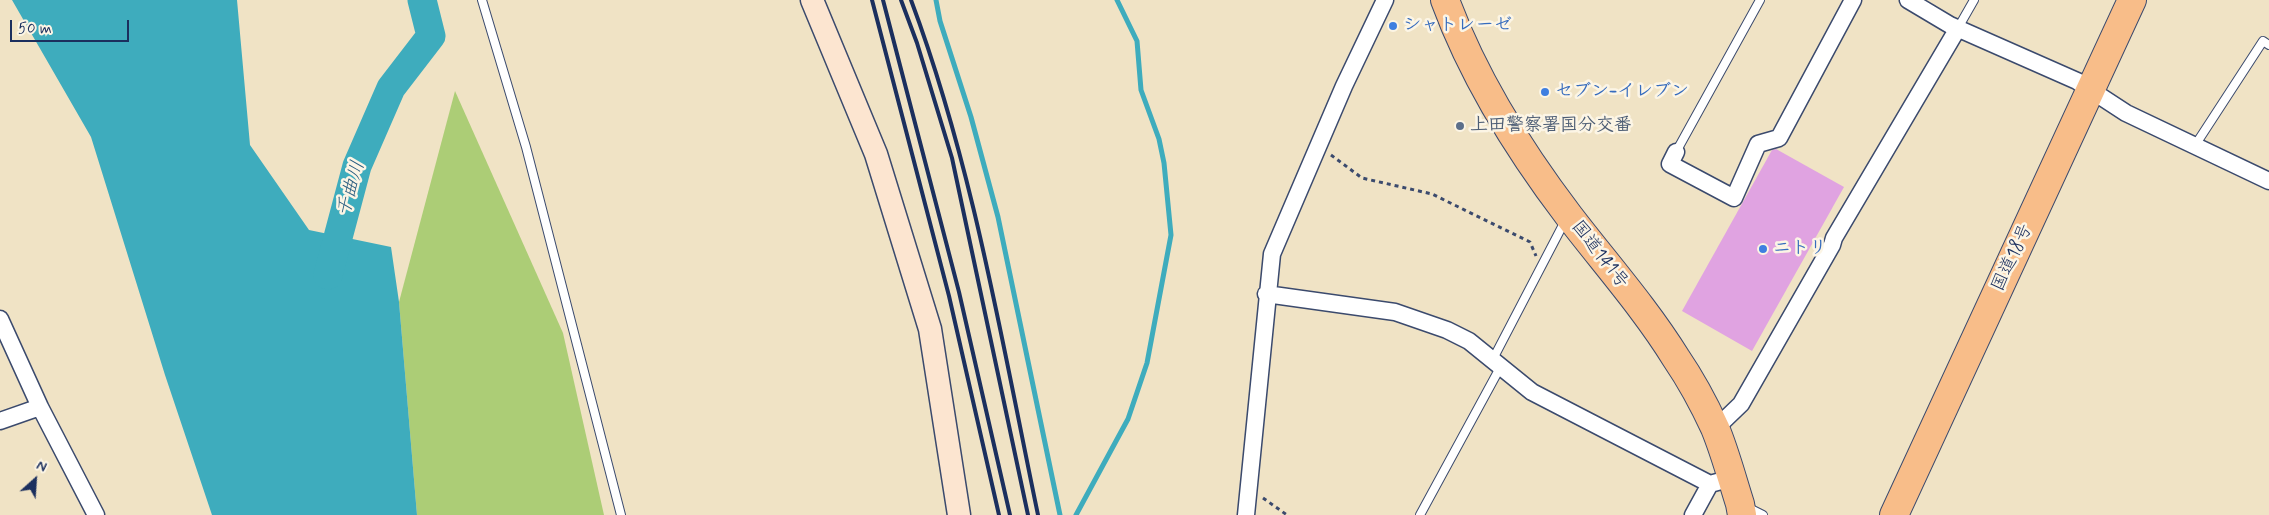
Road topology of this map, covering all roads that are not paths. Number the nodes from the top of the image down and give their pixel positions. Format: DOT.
graph roads {
  1 [pos="482,0"];
  2 [pos="812,0"];
  3 [pos="1445,0"];
  4 [pos="1760,0"];
  5 [pos="1853,0"];
  6 [pos="1908,0"];
  7 [pos="1974,0"];
  8 [pos="2132,0"];
  9 [pos="1382,1"];
  10 [pos="1958,28"];
  11 [pos="2269,45"];
  12 [pos="2091,89"];
  13 [pos="2194,146"];
  14 [pos="1676,152"];
  15 [pos="2269,181"];
  16 [pos="1568,215"];
  17 [pos="1266,294"];
  18 [pos="0,319"];
  19 [pos="1497,362"];
  20 [pos="40,408"];
  21 [pos="0,421"];
  22 [pos="1715,429"];
  23 [pos="1721,481"];
  24 [pos="1749,511"];
  25 [pos="96,515"];
  26 [pos="621,515"];
  27 [pos="959,515"];
  28 [pos="1246,515"];
  29 [pos="1420,515"];
  30 [pos="1693,515"];
  31 [pos="1894,515"];
  1 -- 26 [label="lane"];
  2 -- 27 [label="street"];
  3 -- 16 [label="highway, 国道141号"];
  4 -- 14 [label="lane"];
  5 -- 14 [label="street"];
  6 -- 10 [label="street"];
  7 -- 10 [label="lane"];
  8 -- 12 [label="highway, 国道18号"];
  9 -- 17 [label="street"];
  10 -- 12 [label="street"];
  10 -- 22 [label="street"];
  11 -- 13 [label="lane"];
  12 -- 13 [label="street"];
  12 -- 31 [label="highway, 国道18号"];
  13 -- 15 [label="street"];
  16 -- 19 [label="lane"];
  16 -- 22 [label="highway, 国道141号"];
  17 -- 19 [label="street"];
  17 -- 28 [label="street"];
  18 -- 20 [label="street"];
  19 -- 23 [label="street"];
  19 -- 29 [label="lane"];
  20 -- 21 [label="street"];
  20 -- 25 [label="street"];
  22 -- 23 [label="highway, 国道141号"];
  23 -- 24 [label="highway, 国道141号"];
  23 -- 30 [label="street"];
}
